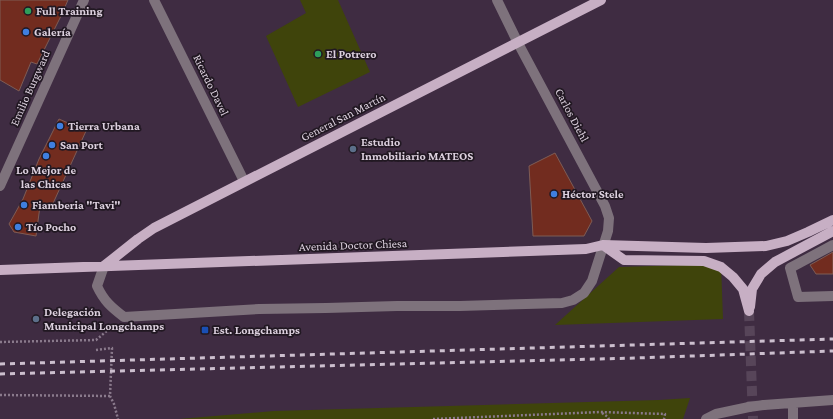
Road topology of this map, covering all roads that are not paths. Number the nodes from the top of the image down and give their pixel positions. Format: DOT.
graph roads {
  1 [pos="84,0"];
  2 [pos="154,0"];
  3 [pos="497,0"];
  4 [pos="601,0"];
  5 [pos="518,43"];
  6 [pos="244,181"];
  7 [pos="0,186"];
  8 [pos="833,220"];
  9 [pos="833,231"];
  10 [pos="603,245"];
  11 [pos="833,245"];
  12 [pos="104,266"];
  13 [pos="0,270"];
  14 [pos="833,296"];
  15 [pos="833,400"];
  16 [pos="793,403"];
  17 [pos="706,419"];
  18 [pos="793,419"];
  1 -- 7 [label="street, Emilio Burgward"];
  2 -- 6 [label="street, Ricardo Davel"];
  3 -- 5 [label="street, Carlos Diehl"];
  4 -- 5 [label="main road, General San Martín"];
  5 -- 6 [label="main road, General San Martín"];
  5 -- 10 [label="street, Carlos Diehl"];
  6 -- 12 [label="main road, General San Martín"];
  8 -- 10 [label="main road, Avenida Doctor Chiesa"];
  9 -- 10 [label="main road"];
  10 -- 12 [label="main road, Avenida Doctor Chiesa"];
  10 -- 12 [label="street, Carlos Diehl"];
  11 -- 14 [label="street"];
  12 -- 13 [label="main road, Avenida Doctor Chiesa"];
  15 -- 16 [label="street"];
  16 -- 17 [label="street, bridge"];
  16 -- 18 [label="street"];
}
